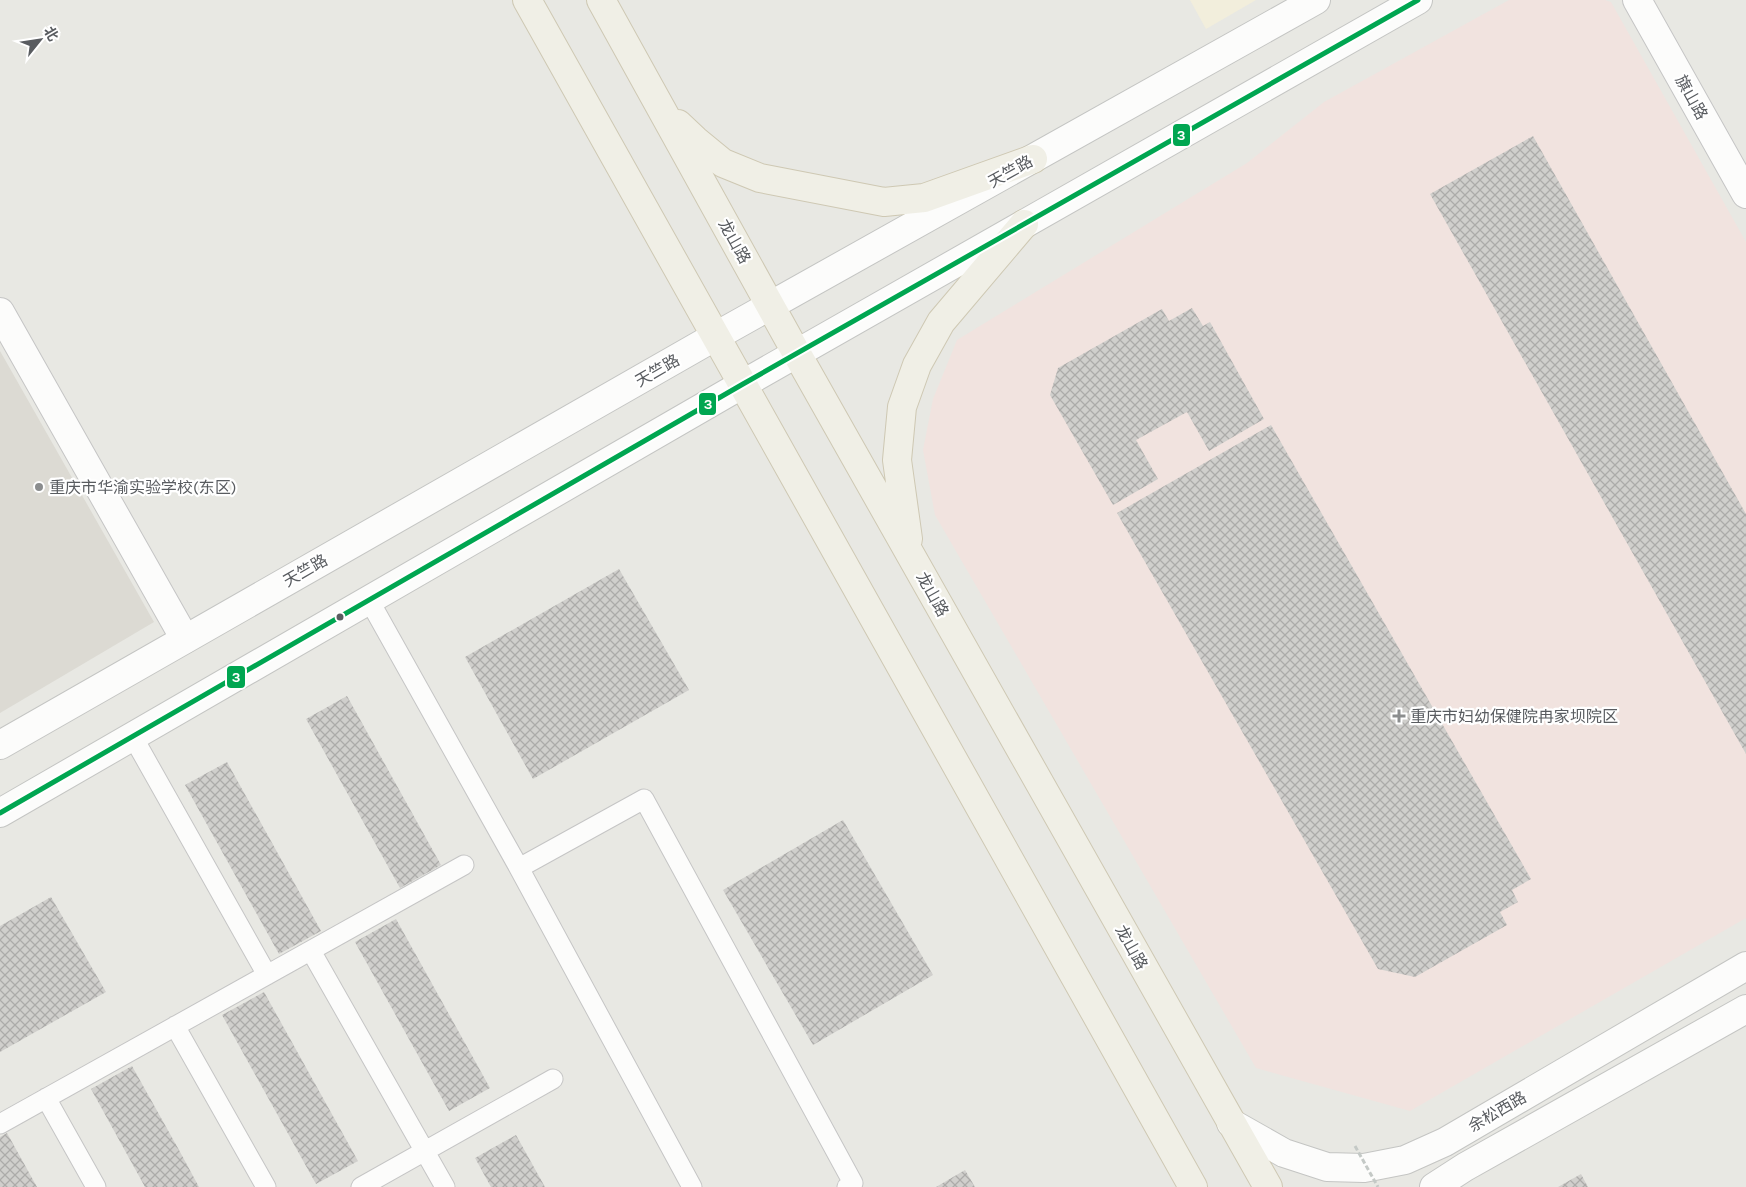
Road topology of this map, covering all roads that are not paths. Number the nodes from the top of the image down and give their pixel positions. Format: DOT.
graph roads {
  1 [pos="527,0"];
  2 [pos="601,0"];
  3 [pos="1316,0"];
  4 [pos="1418,0"];
  5 [pos="1637,0"];
  6 [pos="660,106"];
  7 [pos="1032,159"];
  8 [pos="1746,194"];
  9 [pos="1024,224"];
  10 [pos="771,305"];
  11 [pos="0,312"];
  12 [pos="716,336"];
  13 [pos="797,354"];
  14 [pos="743,384"];
  15 [pos="911,555"];
  16 [pos="369,600"];
  17 [pos="185,639"];
  18 [pos="132,736"];
  19 [pos="0,744"];
  20 [pos="0,813"];
  21 [pos="464,865"];
  22 [pos="518,868"];
  23 [pos="311,951"];
  24 [pos="1746,966"];
  25 [pos="267,975"];
  26 [pos="1746,1010"];
  27 [pos="175,1026"];
  28 [pos="553,1079"];
  29 [pos="46,1098"];
  30 [pos="1231,1123"];
  31 [pos="0,1124"];
  32 [pos="424,1151"];
  33 [pos="96,1187"];
  34 [pos="266,1187"];
  35 [pos="361,1187"];
  36 [pos="445,1187"];
  37 [pos="692,1187"];
  38 [pos="847,1187"];
  39 [pos="1193,1187"];
  40 [pos="1268,1187"];
  41 [pos="1434,1187"];
  1 -- 12 [label="main road"];
  2 -- 6 [label="main road, 龙山路"];
  3 -- 7 [label="main road, 天竺路"];
  4 -- 9 [label="main road"];
  5 -- 8 [label="main road, 旗山路"];
  6 -- 7 [label="main road"];
  6 -- 10 [label="main road, 龙山路"];
  7 -- 10 [label="main road, 天竺路"];
  9 -- 13 [label="main road"];
  9 -- 15 [label="main road"];
  10 -- 12 [label="main road, 天竺路"];
  10 -- 13 [label="main road, 龙山路"];
  11 -- 17 [label="main road"];
  12 -- 14 [label="main road"];
  12 -- 17 [label="main road, 天竺路"];
  13 -- 14 [label="main road"];
  13 -- 15 [label="main road, 龙山路"];
  14 -- 16 [label="main road"];
  14 -- 39 [label="main road"];
  15 -- 30 [label="main road, 龙山路"];
  16 -- 18 [label="main road"];
  16 -- 22 [label="lane"];
  17 -- 19 [label="main road, 天竺路"];
  18 -- 20 [label="main road"];
  18 -- 25 [label="lane"];
  21 -- 23 [label="lane"];
  22 -- 37 [label="lane"];
  22 -- 38 [label="lane"];
  23 -- 25 [label="lane"];
  23 -- 32 [label="lane"];
  24 -- 30 [label="main road, 余松西路"];
  25 -- 27 [label="lane"];
  26 -- 41 [label="main road, 余松西路"];
  27 -- 29 [label="lane"];
  27 -- 34 [label="lane"];
  28 -- 32 [label="lane"];
  29 -- 31 [label="lane"];
  29 -- 33 [label="lane"];
  30 -- 40 [label="main road, 龙山路"];
  32 -- 35 [label="lane"];
  32 -- 36 [label="lane"];
}
